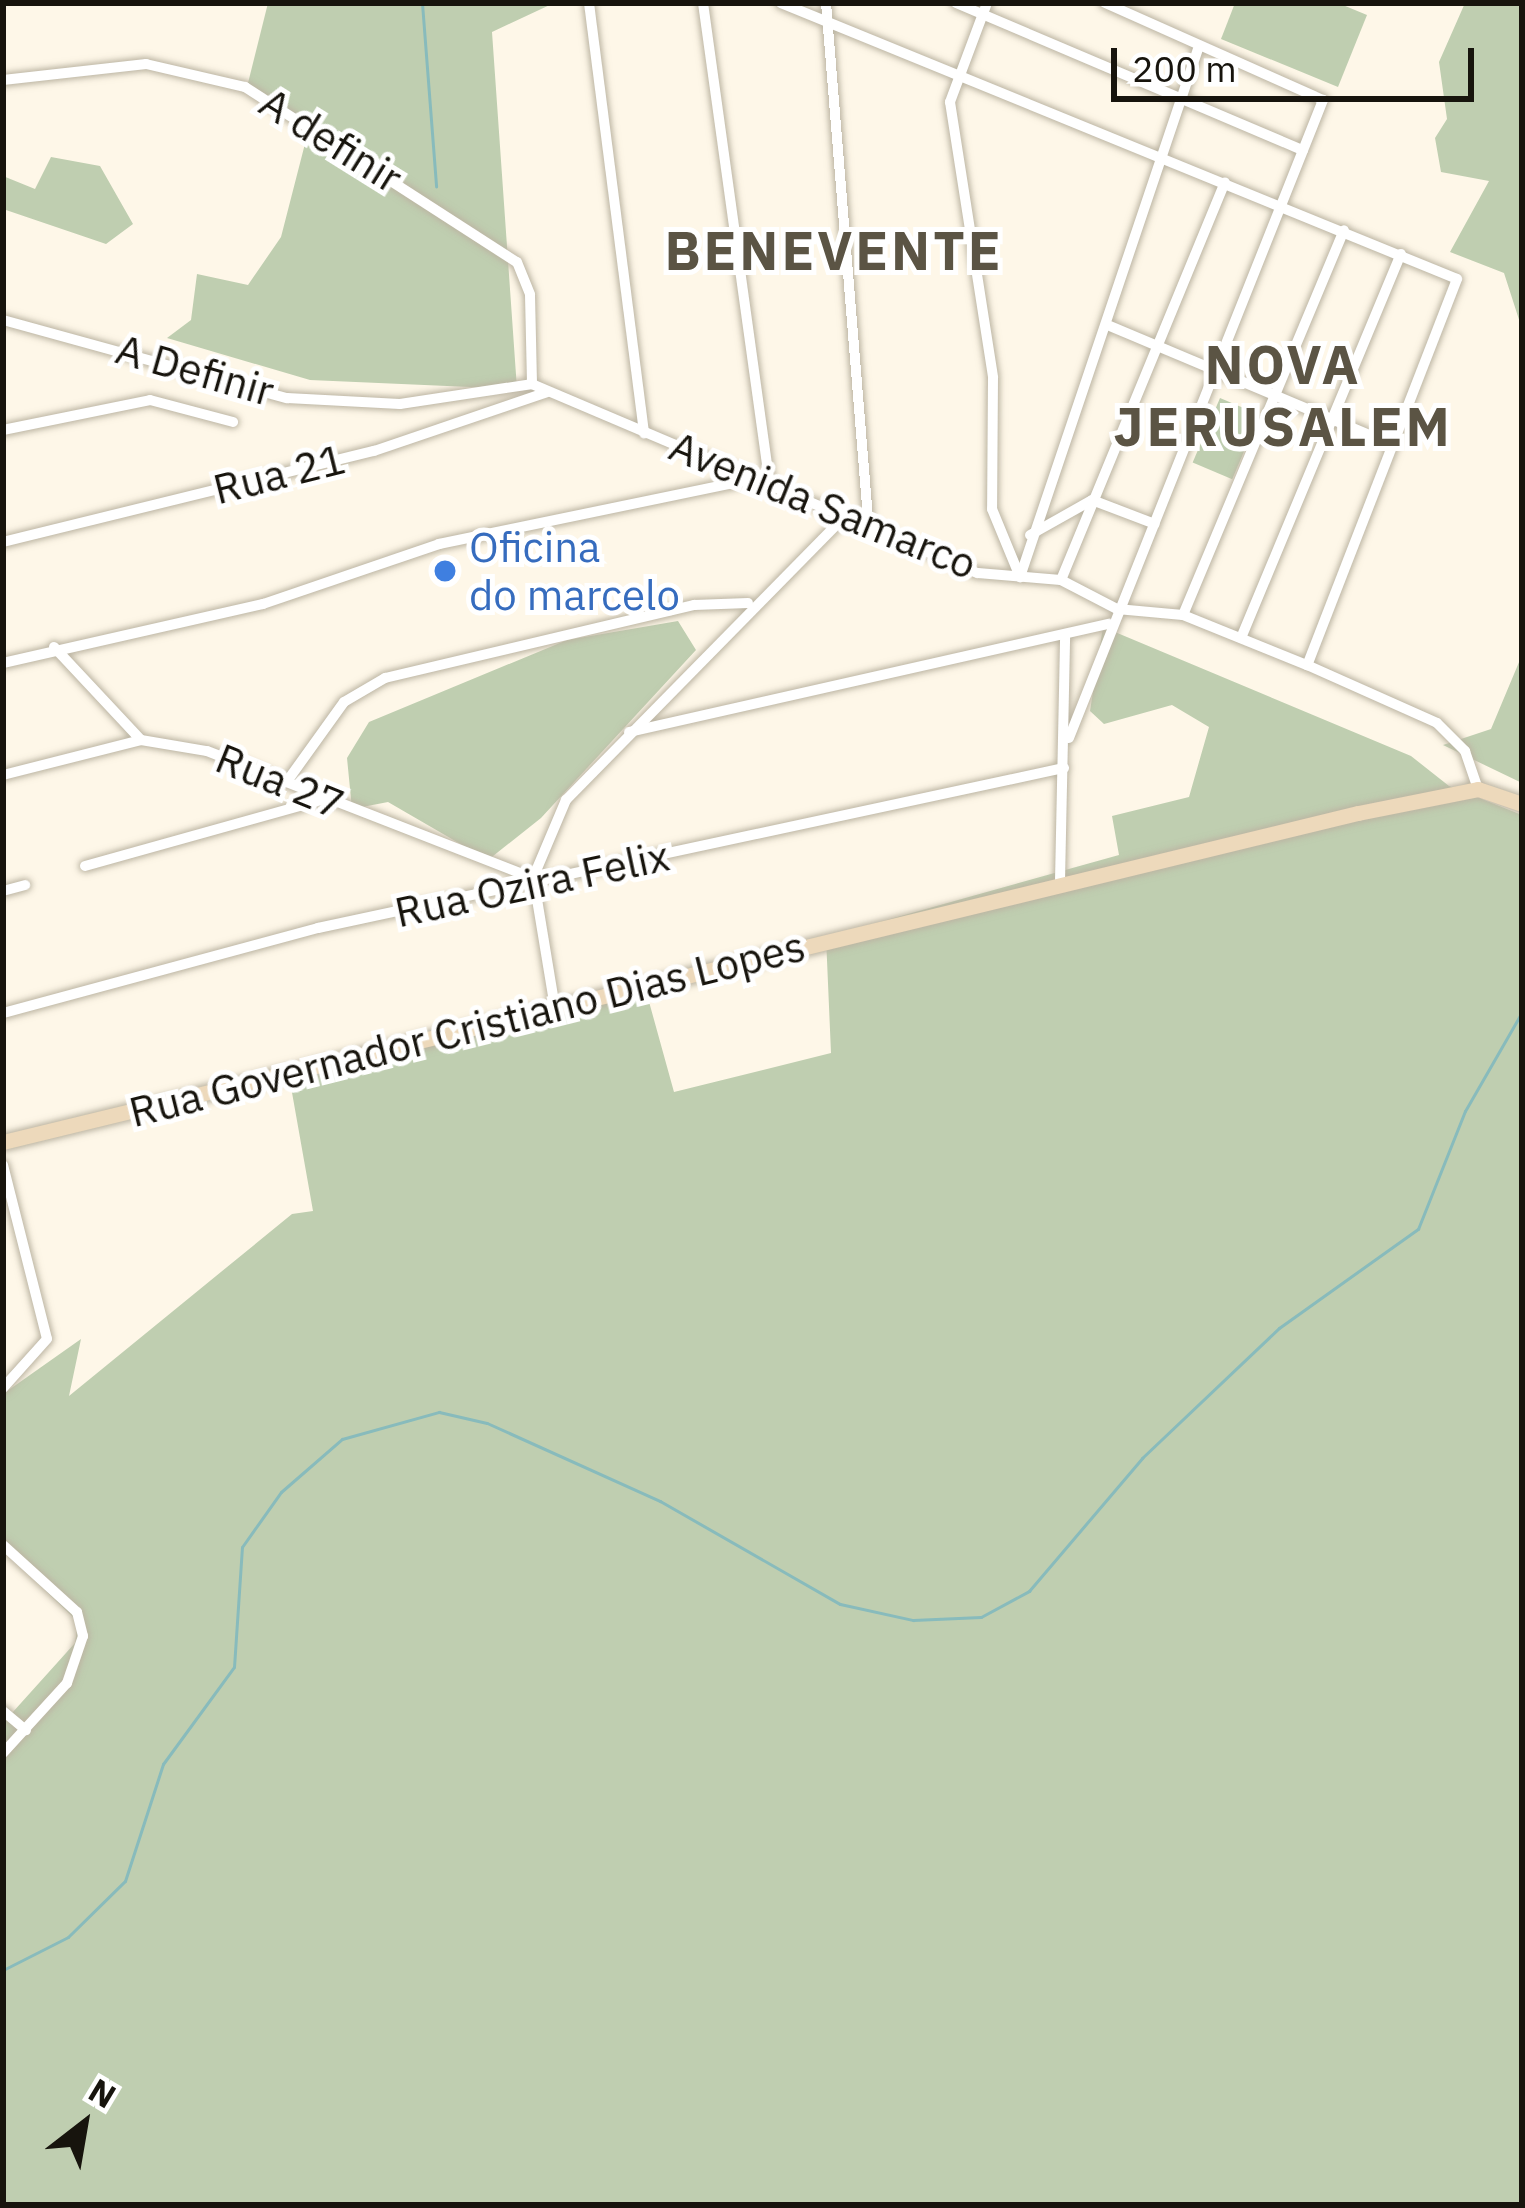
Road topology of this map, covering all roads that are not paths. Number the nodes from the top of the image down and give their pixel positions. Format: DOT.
graph roads {
  1 [pos="589,3"];
  2 [pos="704,3"];
  3 [pos="782,3"];
  4 [pos="826,3"];
  5 [pos="956,3"];
  6 [pos="1105,3"];
  7 [pos="984,8"];
  8 [pos="820,18"];
  9 [pos="1199,46"];
  10 [pos="958,71"];
  11 [pos="3,80"];
  12 [pos="1185,100"];
  13 [pos="1304,150"];
  14 [pos="1169,161"];
  15 [pos="1225,182"];
  16 [pos="1282,204"];
  17 [pos="1344,230"];
  18 [pos="1401,254"];
  19 [pos="3,320"];
  20 [pos="1110,326"];
  21 [pos="1154,346"];
  22 [pos="1217,374"];
  23 [pos="532,384"];
  24 [pos="550,391"];
  25 [pos="1274,397"];
  26 [pos="233,422"];
  27 [pos="1331,422"];
  28 [pos="3,430"];
  29 [pos="644,433"];
  30 [pos="1393,445"];
  31 [pos="756,479"];
  32 [pos="770,485"];
  33 [pos="1093,500"];
  34 [pos="843,518"];
  35 [pos="1156,524"];
  36 [pos="869,530"];
  37 [pos="1030,535"];
  38 [pos="3,542"];
  39 [pos="1020,577"];
  40 [pos="1061,580"];
  41 [pos="748,604"];
  42 [pos="1117,609"];
  43 [pos="1184,615"];
  44 [pos="1109,624"];
  45 [pos="1065,636"];
  46 [pos="1241,638"];
  47 [pos="54,647"];
  48 [pos="3,663"];
  49 [pos="1307,665"];
  50 [pos="629,732"];
  51 [pos="1069,738"];
  52 [pos="142,740"];
  53 [pos="1064,768"];
  54 [pos="3,775"];
  55 [pos="288,780"];
  56 [pos="1478,789"];
  57 [pos="325,799"];
  58 [pos="1522,804"];
  59 [pos="85,866"];
  60 [pos="1060,881"];
  61 [pos="534,882"];
  62 [pos="25,885"];
  63 [pos="3,891"];
  64 [pos="555,1008"];
  65 [pos="3,1013"];
  66 [pos="3,1142"];
  67 [pos="3,1165"];
  68 [pos="3,1388"];
  69 [pos="3,1545"];
  70 [pos="3,1711"];
  71 [pos="26,1730"];
  72 [pos="3,1753"];
  1 -- 29 [label="street"];
  2 -- 32 [label="street"];
  3 -- 8 [label="street"];
  4 -- 8 [label="street"];
  5 -- 7 [label="street"];
  6 -- 9 [label="street"];
  7 -- 10 [label="street"];
  7 -- 12 [label="street"];
  8 -- 10 [label="street"];
  8 -- 36 [label="street"];
  9 -- 12 [label="street"];
  9 -- 13 [label="street"];
  10 -- 14 [label="street"];
  10 -- 39 [label="street"];
  11 -- 23 [label="street, A definir"];
  12 -- 13 [label="street"];
  12 -- 14 [label="street"];
  13 -- 16 [label="street"];
  14 -- 15 [label="street"];
  14 -- 20 [label="street"];
  15 -- 16 [label="street"];
  15 -- 21 [label="street"];
  16 -- 17 [label="street"];
  16 -- 22 [label="street"];
  17 -- 18 [label="street"];
  17 -- 25 [label="street"];
  18 -- 27 [label="street"];
  18 -- 30 [label="street"];
  19 -- 23 [label="street, A Definir"];
  20 -- 21 [label="street"];
  20 -- 37 [label="street"];
  21 -- 22 [label="street"];
  21 -- 33 [label="street"];
  22 -- 25 [label="street"];
  22 -- 35 [label="street"];
  23 -- 24 [label="street, Avenida Samarco"];
  24 -- 29 [label="street, Avenida Samarco"];
  24 -- 38 [label="street, Rua 21"];
  25 -- 27 [label="street"];
  25 -- 43 [label="street"];
  26 -- 28 [label="street"];
  27 -- 30 [label="street"];
  27 -- 46 [label="street"];
  29 -- 31 [label="street, Avenida Samarco"];
  30 -- 49 [label="street"];
  31 -- 32 [label="street, Avenida Samarco"];
  31 -- 47 [label="street"];
  32 -- 34 [label="street, Avenida Samarco"];
  33 -- 35 [label="street"];
  33 -- 37 [label="street"];
  33 -- 40 [label="street"];
  34 -- 36 [label="street, Avenida Samarco"];
  34 -- 41 [label="street"];
  35 -- 42 [label="street"];
  36 -- 39 [label="street, Avenida Samarco"];
  37 -- 39 [label="street"];
  39 -- 40 [label="street, Avenida Samarco"];
  40 -- 42 [label="street, Avenida Samarco"];
  41 -- 50 [label="street"];
  41 -- 55 [label="street"];
  42 -- 43 [label="street"];
  42 -- 44 [label="street"];
  43 -- 46 [label="street"];
  44 -- 45 [label="street"];
  44 -- 51 [label="street"];
  45 -- 50 [label="street"];
  45 -- 51 [label="street"];
  46 -- 49 [label="street"];
  47 -- 48 [label="street"];
  47 -- 52 [label="street"];
  49 -- 56 [label="street"];
  50 -- 61 [label="street"];
  51 -- 53 [label="street"];
  52 -- 54 [label="street"];
  52 -- 55 [label="street, Rua 27"];
  53 -- 60 [label="street"];
  53 -- 61 [label="street, Rua Ozira Felix"];
  55 -- 57 [label="street, Rua 27"];
  56 -- 58 [label="street"];
  56 -- 60 [label="street, Rua Governador Cristiano Dias Lopes"];
  57 -- 59 [label="street"];
  57 -- 61 [label="street, Rua 27"];
  60 -- 64 [label="street, Rua Governador Cristiano Dias Lopes"];
  61 -- 64 [label="street"];
  61 -- 65 [label="street, Rua Ozira Felix"];
  62 -- 63 [label="street"];
  64 -- 66 [label="street, Rua Governador Cristiano Dias Lopes"];
  67 -- 68 [label="street"];
  69 -- 71 [label="street"];
  70 -- 71 [label="street"];
  71 -- 72 [label="street"];
}
